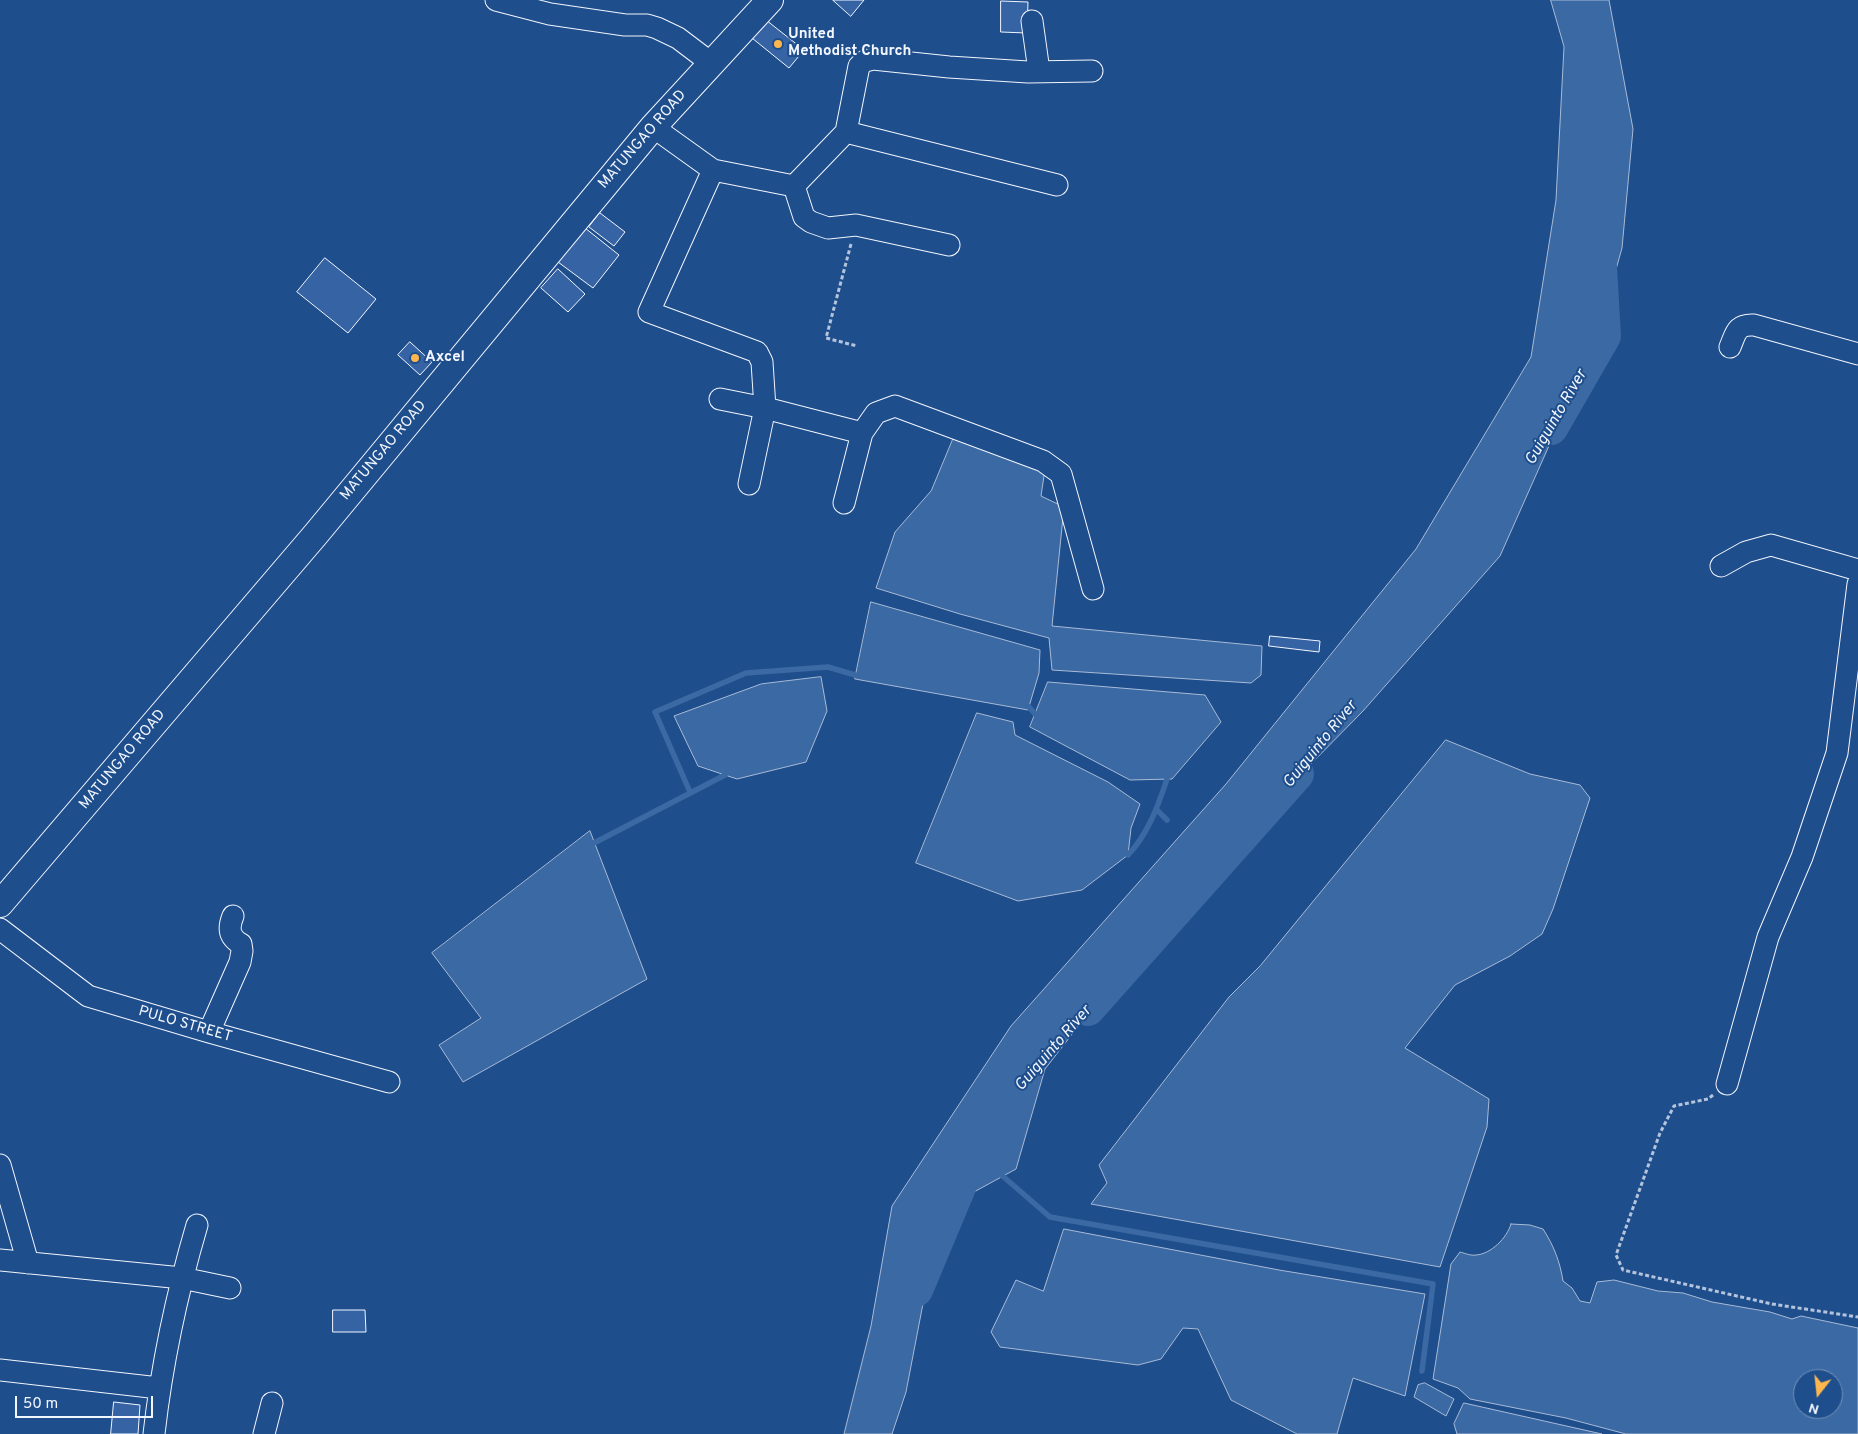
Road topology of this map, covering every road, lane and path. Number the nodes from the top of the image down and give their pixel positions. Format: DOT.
graph roads {
  1 [pos="496,0"];
  2 [pos="770,0"];
  3 [pos="1032,21"];
  4 [pos="711,62"];
  5 [pos="1039,70"];
  6 [pos="1092,71"];
  7 [pos="653,127"];
  8 [pos="846,132"];
  9 [pos="712,170"];
  10 [pos="1057,185"];
  11 [pos="794,186"];
  12 [pos="856,226"];
  13 [pos="949,245"];
  14 [pos="857,346"];
  15 [pos="1730,348"];
  16 [pos="1858,354"];
  17 [pos="720,398"];
  18 [pos="765,408"];
  19 [pos="862,433"];
  20 [pos="749,484"];
  21 [pos="844,503"];
  22 [pos="1721,566"];
  23 [pos="1858,570"];
  24 [pos="1858,584"];
  25 [pos="1093,590"];
  26 [pos="0,904"];
  27 [pos="233,916"];
  28 [pos="0,929"];
  29 [pos="208,1032"];
  30 [pos="389,1082"];
  31 [pos="1727,1084"];
  32 [pos="0,1165"];
  33 [pos="197,1225"];
  34 [pos="0,1260"];
  35 [pos="28,1263"];
  36 [pos="182,1278"];
  37 [pos="230,1288"];
  38 [pos="1858,1317"];
  39 [pos="0,1370"];
  40 [pos="159,1388"];
  41 [pos="272,1403"];
  42 [pos="154,1434"];
  43 [pos="264,1434"];
  1 -- 4 [label="street"];
  2 -- 4 [label="main road, MATUNGAO ROAD"];
  3 -- 5 [label="street"];
  4 -- 7 [label="main road, MATUNGAO ROAD"];
  5 -- 6 [label="street"];
  5 -- 8 [label="street"];
  7 -- 9 [label="street"];
  7 -- 26 [label="main road, MATUNGAO ROAD"];
  8 -- 10 [label="street"];
  8 -- 11 [label="street"];
  9 -- 11 [label="street"];
  9 -- 18 [label="street"];
  11 -- 12 [label="street"];
  12 -- 13 [label="street"];
  12 -- 14 [label="path"];
  15 -- 16 [label="street"];
  17 -- 18 [label="street"];
  18 -- 19 [label="street"];
  18 -- 20 [label="street"];
  19 -- 21 [label="street"];
  19 -- 25 [label="street"];
  22 -- 23 [label="street"];
  24 -- 31 [label="street"];
  27 -- 29 [label="street"];
  28 -- 29 [label="street, PULO STREET"];
  29 -- 30 [label="street, PULO STREET"];
  31 -- 38 [label="path"];
  32 -- 35 [label="street"];
  33 -- 36 [label="street"];
  34 -- 35 [label="street"];
  35 -- 36 [label="street"];
  36 -- 37 [label="street"];
  36 -- 40 [label="street"];
  39 -- 40 [label="street"];
  40 -- 42 [label="street"];
  41 -- 43 [label="street"];
}
